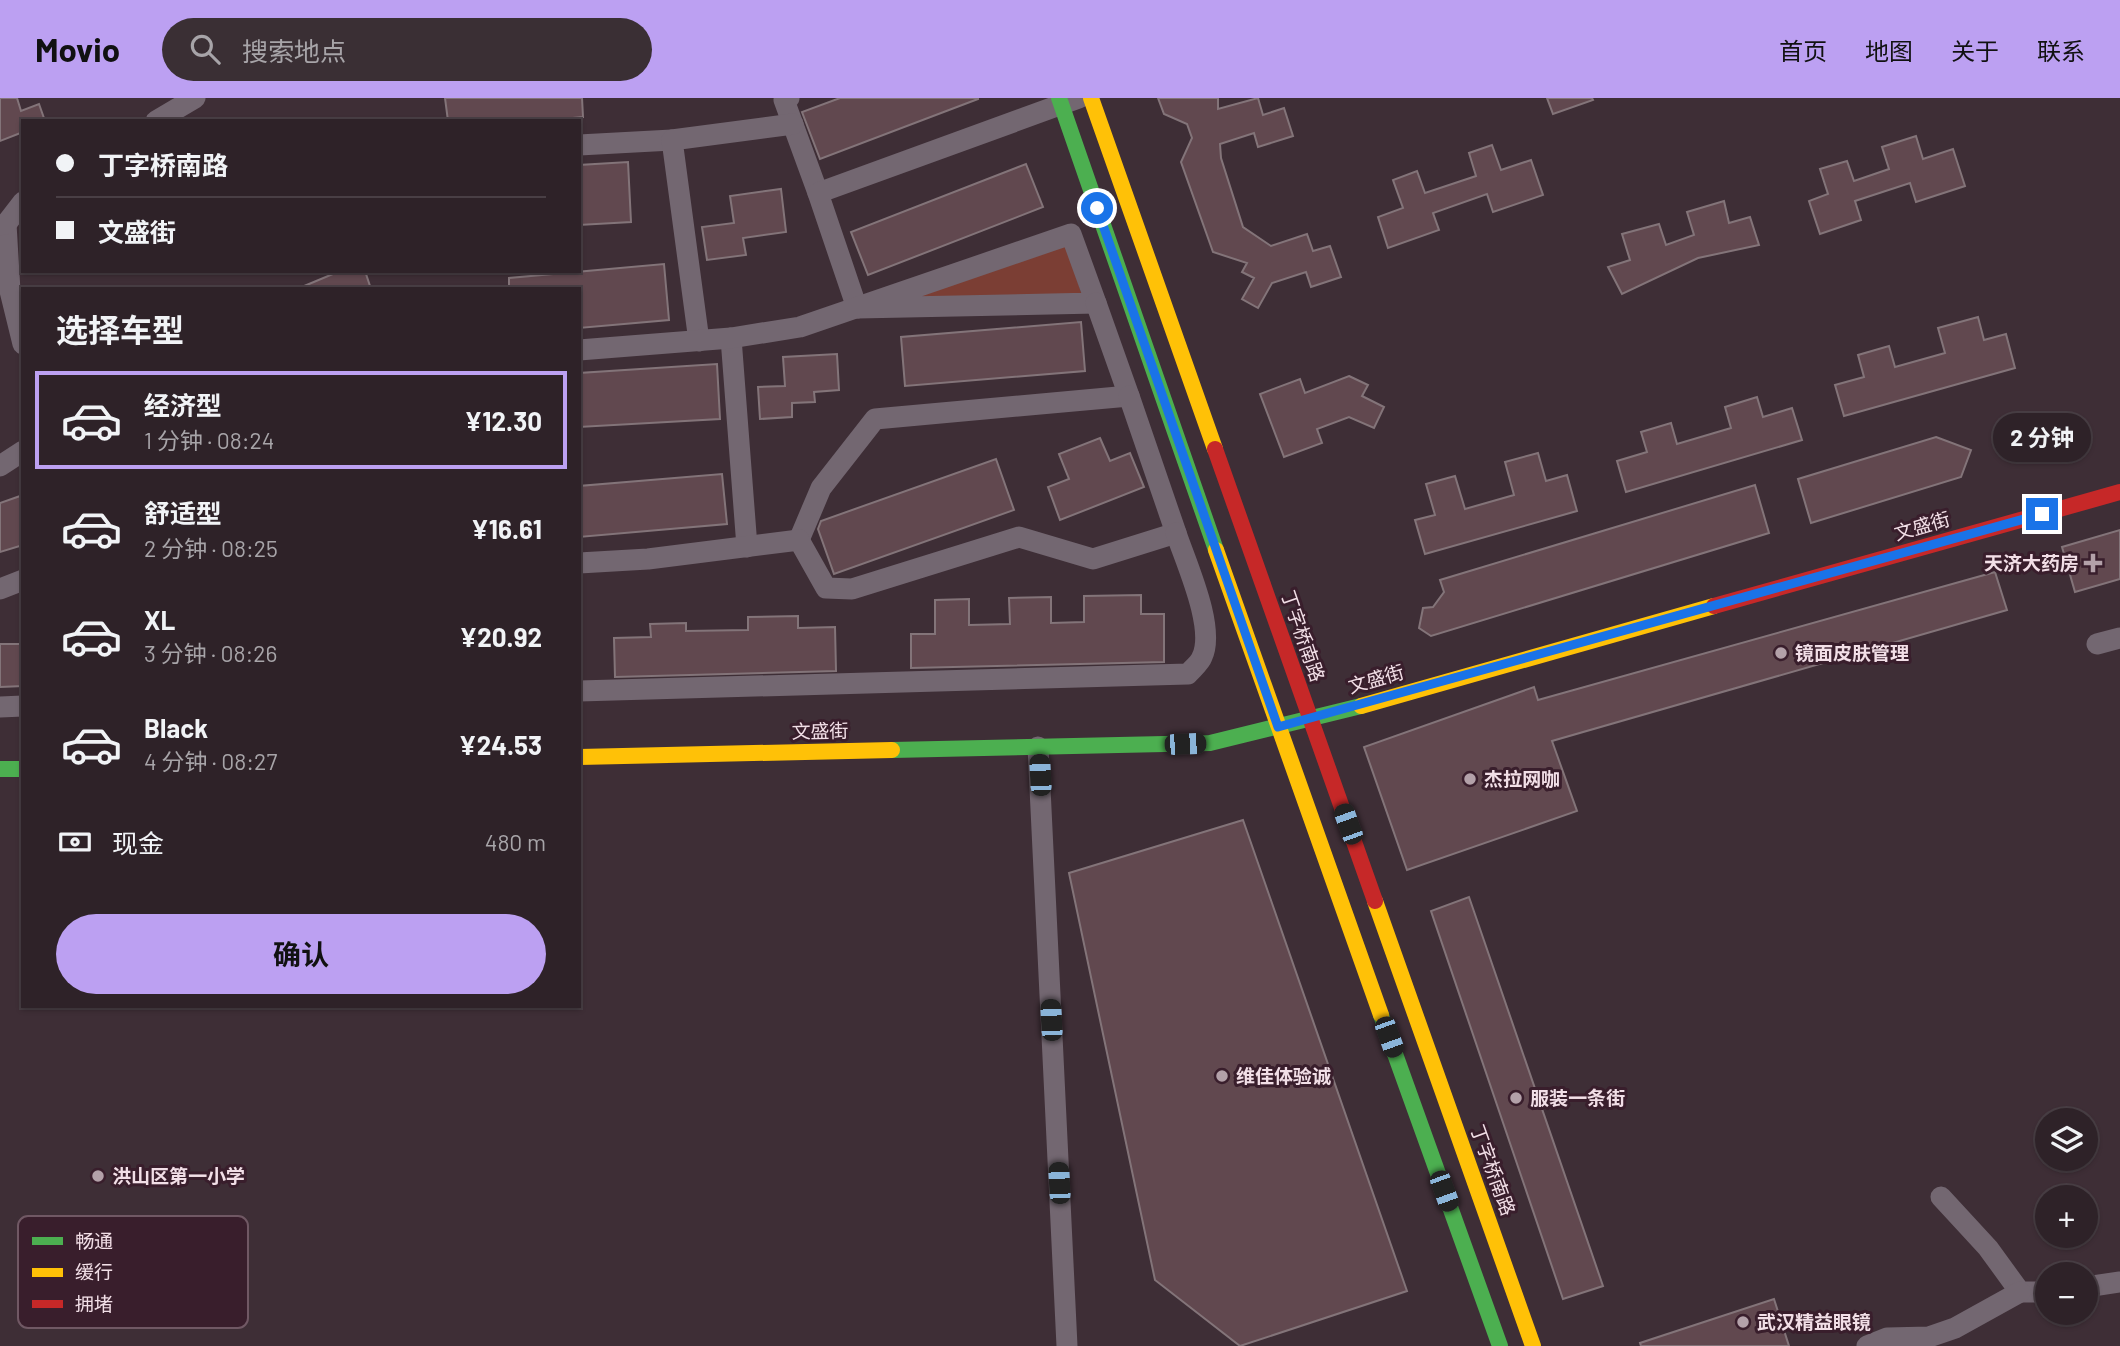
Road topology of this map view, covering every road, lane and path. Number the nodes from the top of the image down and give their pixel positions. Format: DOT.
graph roads {
  1 [pos="195,98"];
  2 [pos="1091,98"];
  3 [pos="785,99"];
  4 [pos="1066,100"];
  5 [pos="159,119"];
  6 [pos="793,124"];
  7 [pos="672,140"];
  8 [pos="581,145"];
  9 [pos="818,193"];
  10 [pos="21,204"];
  11 [pos="3,225"];
  12 [pos="1096,303"];
  13 [pos="857,308"];
  14 [pos="21,336"];
  15 [pos="731,338"];
  16 [pos="699,341"];
  17 [pos="581,350"];
  18 [pos="1129,396"];
  19 [pos="21,453"];
  20 [pos="0,466"];
  21 [pos="2120,492"];
  22 [pos="1176,533"];
  23 [pos="799,540"];
  24 [pos="747,547"];
  25 [pos="581,563"];
  26 [pos="21,581"];
  27 [pos="0,589"];
  28 [pos="2120,638"];
  29 [pos="2097,644"];
  30 [pos="581,691"];
  31 [pos="21,706"];
  32 [pos="0,707"];
  33 [pos="1310,720"];
  34 [pos="1278,727"];
  35 [pos="1038,747"];
  36 [pos="581,757"];
  37 [pos="21,768"];
  38 [pos="0,769"];
  39 [pos="1941,1197"];
  40 [pos="2120,1282"];
  41 [pos="2098,1285"];
  42 [pos="2020,1292"];
  43 [pos="2035,1292"];
  44 [pos="1067,1346"];
  45 [pos="1500,1346"];
  46 [pos="1534,1346"];
  47 [pos="1867,1346"];
  1 -- 5 [label="street"];
  2 -- 33 [label="main road, 丁字桥南路"];
  3 -- 6 [label="street"];
  4 -- 9 [label="street"];
  4 -- 34 [label="main road"];
  6 -- 7 [label="street"];
  6 -- 9 [label="street"];
  7 -- 8 [label="street"];
  7 -- 16 [label="street"];
  9 -- 13 [label="street"];
  10 -- 11 [label="street"];
  11 -- 14 [label="street"];
  12 -- 13 [label="street"];
  12 -- 13 [label="street"];
  12 -- 18 [label="street"];
  13 -- 15 [label="street"];
  15 -- 16 [label="street"];
  15 -- 24 [label="street"];
  16 -- 17 [label="street"];
  18 -- 22 [label="street"];
  18 -- 23 [label="street"];
  19 -- 20 [label="street"];
  21 -- 33 [label="main road, 文盛街"];
  22 -- 23 [label="street"];
  22 -- 30 [label="street"];
  23 -- 24 [label="street"];
  24 -- 25 [label="street"];
  26 -- 27 [label="street"];
  28 -- 29 [label="street"];
  31 -- 32 [label="street"];
  33 -- 34 [label="main road, 文盛街"];
  33 -- 46 [label="main road, 丁字桥南路"];
  34 -- 35 [label="main road, 文盛街"];
  34 -- 45 [label="main road"];
  35 -- 36 [label="main road, 文盛街"];
  35 -- 44 [label="street"];
  37 -- 38 [label="main road"];
  39 -- 42 [label="street"];
  40 -- 41 [label="street"];
  42 -- 43 [label="street"];
  42 -- 47 [label="street"];
}
